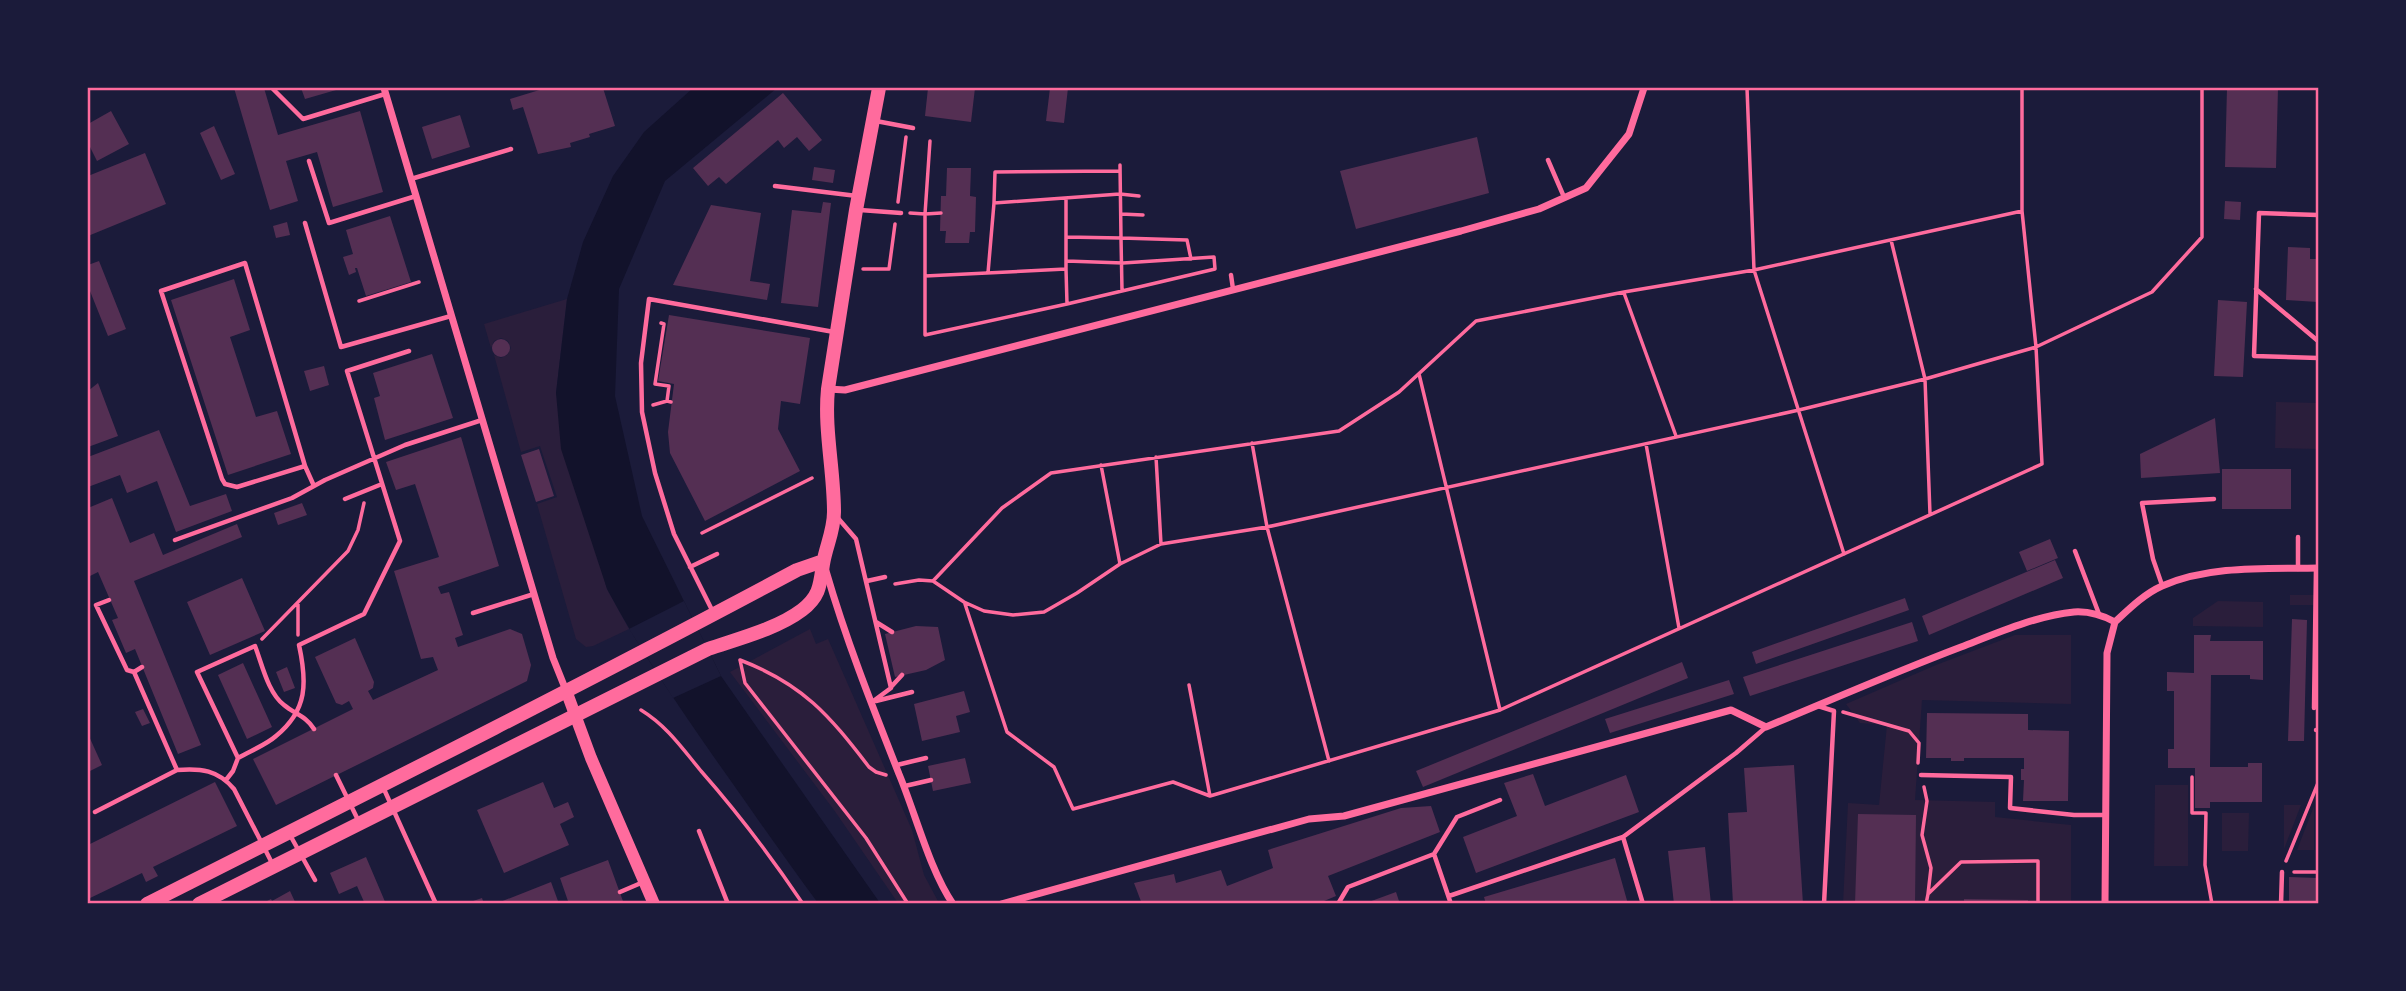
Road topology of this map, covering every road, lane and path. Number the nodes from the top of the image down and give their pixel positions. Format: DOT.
graph roads {
  1 [pos="272,88"];
  2 [pos="879,88"];
  3 [pos="1644,88"];
  4 [pos="1747,88"];
  5 [pos="2022,88"];
  6 [pos="2202,88"];
  7 [pos="385,91"];
  8 [pos="872,121"];
  9 [pos="913,128"];
  10 [pos="930,141"];
  11 [pos="511,149"];
  12 [pos="1548,160"];
  13 [pos="309,161"];
  14 [pos="411,179"];
  15 [pos="775,186"];
  16 [pos="1120,194"];
  17 [pos="1139,195"];
  18 [pos="416,196"];
  19 [pos="1564,198"];
  20 [pos="1066,199"];
  21 [pos="994,202"];
  22 [pos="857,203"];
  23 [pos="2022,211"];
  24 [pos="901,213"];
  25 [pos="941,213"];
  26 [pos="925,214"];
  27 [pos="1121,214"];
  28 [pos="1143,215"];
  29 [pos="2319,215"];
  30 [pos="305,223"];
  31 [pos="1066,237"];
  32 [pos="1121,238"];
  33 [pos="1891,240"];
  34 [pos="1191,259"];
  35 [pos="1066,261"];
  36 [pos="1122,263"];
  37 [pos="1066,269"];
  38 [pos="1754,270"];
  39 [pos="988,273"];
  40 [pos="1231,275"];
  41 [pos="925,276"];
  42 [pos="419,282"];
  43 [pos="2256,289"];
  44 [pos="1122,290"];
  45 [pos="1233,290"];
  46 [pos="1624,292"];
  47 [pos="359,301"];
  48 [pos="1067,304"];
  49 [pos="452,316"];
  50 [pos="661,323"];
  51 [pos="836,332"];
  52 [pos="2319,341"];
  53 [pos="2036,347"];
  54 [pos="409,351"];
  55 [pos="2319,358"];
  56 [pos="1419,374"];
  57 [pos="1925,379"];
  58 [pos="828,389"];
  59 [pos="653,405"];
  60 [pos="1799,410"];
  61 [pos="483,420"];
  62 [pos="1676,436"];
  63 [pos="1252,443"];
  64 [pos="1646,444"];
  65 [pos="1156,457"];
  66 [pos="373,459"];
  67 [pos="305,466"];
  68 [pos="1101,466"];
  69 [pos="813,478"];
  70 [pos="382,484"];
  71 [pos="314,486"];
  72 [pos="1445,487"];
  73 [pos="345,499"];
  74 [pos="2214,499"];
  75 [pos="363,510"];
  76 [pos="834,514"];
  77 [pos="1930,515"];
  78 [pos="1267,527"];
  79 [pos="702,533"];
  80 [pos="2298,537"];
  81 [pos="175,540"];
  82 [pos="1161,544"];
  83 [pos="2075,551"];
  84 [pos="717,554"];
  85 [pos="1844,554"];
  86 [pos="823,561"];
  87 [pos="1120,564"];
  88 [pos="690,567"];
  89 [pos="2317,568"];
  90 [pos="2298,569"];
  91 [pos="885,577"];
  92 [pos="867,581"];
  93 [pos="933,581"];
  94 [pos="887,586"];
  95 [pos="2162,586"];
  96 [pos="534,594"];
  97 [pos="109,600"];
  98 [pos="299,602"];
  99 [pos="964,602"];
  100 [pos="473,613"];
  101 [pos="714,614"];
  102 [pos="2099,614"];
  103 [pos="876,622"];
  104 [pos="2115,622"];
  105 [pos="297,629"];
  106 [pos="1679,629"];
  107 [pos="892,632"];
  108 [pos="265,636"];
  109 [pos="142,667"];
  110 [pos="134,672"];
  111 [pos="902,675"];
  112 [pos="1189,685"];
  113 [pos="891,688"];
  114 [pos="912,692"];
  115 [pos="567,693"];
  116 [pos="872,702"];
  117 [pos="1816,706"];
  118 [pos="2314,708"];
  119 [pos="641,710"];
  120 [pos="1500,710"];
  121 [pos="1834,711"];
  122 [pos="296,712"];
  123 [pos="575,716"];
  124 [pos="1766,727"];
  125 [pos="314,729"];
  126 [pos="237,758"];
  127 [pos="926,758"];
  128 [pos="1329,761"];
  129 [pos="896,766"];
  130 [pos="177,770"];
  131 [pos="894,774"];
  132 [pos="337,775"];
  133 [pos="1921,775"];
  134 [pos="2192,777"];
  135 [pos="226,780"];
  136 [pos="931,780"];
  137 [pos="2319,783"];
  138 [pos="382,785"];
  139 [pos="904,786"];
  140 [pos="1210,796"];
  141 [pos="1500,800"];
  142 [pos="349,802"];
  143 [pos="2309,802"];
  144 [pos="2319,802"];
  145 [pos="392,807"];
  146 [pos="95,813"];
  147 [pos="2105,815"];
  148 [pos="359,823"];
  149 [pos="699,831"];
  150 [pos="289,832"];
  151 [pos="1623,837"];
  152 [pos="263,845"];
  153 [pos="300,853"];
  154 [pos="1434,854"];
  155 [pos="274,866"];
  156 [pos="2282,872"];
  157 [pos="2319,872"];
  158 [pos="315,880"];
  159 [pos="644,881"];
  160 [pos="620,892"];
  161 [pos="1928,894"];
  162 [pos="1449,896"];
  163 [pos="147,904"];
  164 [pos="199,904"];
  165 [pos="436,904"];
  166 [pos="654,904"];
  167 [pos="728,904"];
  168 [pos="803,904"];
  169 [pos="908,904"];
  170 [pos="953,904"];
  171 [pos="1001,904"];
  172 [pos="1338,904"];
  173 [pos="1451,904"];
  174 [pos="1643,904"];
  175 [pos="1824,904"];
  176 [pos="1926,904"];
  177 [pos="2038,904"];
  178 [pos="2105,904"];
  179 [pos="2212,904"];
  180 [pos="2281,904"];
  1 -- 7 [label="lane"];
  2 -- 8 [label="main road"];
  3 -- 19 [label="street"];
  4 -- 38 [label="path"];
  5 -- 23 [label="path"];
  6 -- 53 [label="path"];
  7 -- 14 [label="street"];
  8 -- 9 [label="lane"];
  8 -- 22 [label="main road"];
  10 -- 26 [label="path"];
  11 -- 14 [label="lane"];
  12 -- 19 [label="lane"];
  13 -- 18 [label="lane"];
  14 -- 18 [label="street"];
  15 -- 22 [label="lane"];
  16 -- 17 [label="path"];
  16 -- 20 [label="path"];
  16 -- 21 [label="path"];
  16 -- 27 [label="path"];
  18 -- 49 [label="street"];
  19 -- 45 [label="street"];
  20 -- 21 [label="path"];
  20 -- 31 [label="path"];
  21 -- 39 [label="path"];
  22 -- 24 [label="lane"];
  22 -- 51 [label="main road"];
  23 -- 33 [label="path"];
  23 -- 53 [label="path"];
  24 -- 26 [label="path"];
  25 -- 26 [label="path"];
  26 -- 41 [label="path"];
  27 -- 28 [label="path"];
  27 -- 32 [label="path"];
  29 -- 43 [label="lane"];
  30 -- 49 [label="lane"];
  31 -- 32 [label="path"];
  31 -- 35 [label="path"];
  32 -- 34 [label="path"];
  32 -- 36 [label="path"];
  33 -- 38 [label="path"];
  33 -- 57 [label="path"];
  34 -- 36 [label="path"];
  34 -- 44 [label="path"];
  35 -- 36 [label="path"];
  35 -- 37 [label="path"];
  36 -- 44 [label="path"];
  37 -- 39 [label="path"];
  37 -- 48 [label="path"];
  38 -- 46 [label="path"];
  38 -- 60 [label="path"];
  39 -- 41 [label="path"];
  40 -- 45 [label="lane"];
  41 -- 48 [label="path"];
  42 -- 47 [label="path"];
  43 -- 52 [label="lane"];
  43 -- 55 [label="lane"];
  44 -- 48 [label="path"];
  45 -- 58 [label="street"];
  46 -- 56 [label="path"];
  46 -- 62 [label="path"];
  49 -- 61 [label="street"];
  50 -- 59 [label="path"];
  51 -- 58 [label="main road"];
  51 -- 88 [label="lane"];
  53 -- 57 [label="path"];
  53 -- 77 [label="path"];
  54 -- 66 [label="lane"];
  56 -- 63 [label="path"];
  56 -- 72 [label="path"];
  57 -- 60 [label="path"];
  57 -- 77 [label="path"];
  58 -- 76 [label="main road"];
  60 -- 62 [label="path"];
  60 -- 85 [label="path"];
  61 -- 66 [label="lane"];
  61 -- 96 [label="street"];
  62 -- 64 [label="path"];
  63 -- 65 [label="path"];
  63 -- 78 [label="path"];
  64 -- 72 [label="path"];
  64 -- 106 [label="path"];
  65 -- 68 [label="path"];
  65 -- 82 [label="path"];
  66 -- 70 [label="lane"];
  66 -- 71 [label="lane"];
  67 -- 67 [label="lane"];
  67 -- 71 [label="lane"];
  68 -- 87 [label="path"];
  68 -- 93 [label="path"];
  69 -- 79 [label="path"];
  70 -- 73 [label="lane"];
  70 -- 122 [label="lane"];
  71 -- 81 [label="lane"];
  72 -- 78 [label="path"];
  72 -- 120 [label="path"];
  74 -- 95 [label="lane"];
  75 -- 98 [label="path"];
  76 -- 86 [label="main road"];
  76 -- 92 [label="lane"];
  77 -- 85 [label="path"];
  78 -- 82 [label="path"];
  78 -- 128 [label="path"];
  80 -- 90 [label="lane"];
  82 -- 87 [label="path"];
  83 -- 102 [label="lane"];
  84 -- 88 [label="lane"];
  85 -- 106 [label="path"];
  86 -- 101 [label="main road"];
  86 -- 116 [label="street"];
  86 -- 123 [label="main road"];
  87 -- 99 [label="path"];
  88 -- 101 [label="lane"];
  89 -- 90 [label="street"];
  89 -- 118 [label="lane"];
  90 -- 95 [label="street"];
  91 -- 92 [label="lane"];
  92 -- 103 [label="lane"];
  93 -- 94 [label="path"];
  93 -- 99 [label="path"];
  95 -- 104 [label="street"];
  96 -- 100 [label="lane"];
  96 -- 115 [label="street"];
  97 -- 110 [label="lane"];
  98 -- 105 [label="path"];
  98 -- 108 [label="path"];
  99 -- 140 [label="path"];
  101 -- 115 [label="main road"];
  102 -- 104 [label="street"];
  102 -- 117 [label="street"];
  103 -- 107 [label="lane"];
  103 -- 113 [label="lane"];
  104 -- 147 [label="street"];
  106 -- 120 [label="path"];
  109 -- 110 [label="lane"];
  110 -- 130 [label="lane"];
  111 -- 113 [label="lane"];
  112 -- 140 [label="path"];
  113 -- 116 [label="lane"];
  114 -- 116 [label="lane"];
  115 -- 123 [label="street"];
  115 -- 138 [label="main road"];
  116 -- 129 [label="street"];
  117 -- 121 [label="lane"];
  117 -- 124 [label="street"];
  119 -- 168 [label="path"];
  120 -- 128 [label="path"];
  121 -- 133 [label="path"];
  121 -- 175 [label="lane"];
  122 -- 125 [label="lane"];
  122 -- 126 [label="lane"];
  122 -- 126 [label="lane"];
  123 -- 145 [label="main road"];
  123 -- 159 [label="street"];
  124 -- 151 [label="lane"];
  124 -- 171 [label="street"];
  126 -- 135 [label="lane"];
  127 -- 129 [label="lane"];
  128 -- 140 [label="path"];
  129 -- 139 [label="street"];
  130 -- 135 [label="lane"];
  130 -- 146 [label="lane"];
  131 -- 169 [label="path"];
  132 -- 142 [label="lane"];
  133 -- 147 [label="lane"];
  133 -- 161 [label="path"];
  134 -- 179 [label="path"];
  135 -- 152 [label="lane"];
  136 -- 139 [label="lane"];
  137 -- 143 [label="path"];
  138 -- 142 [label="main road"];
  138 -- 145 [label="lane"];
  139 -- 170 [label="street"];
  141 -- 154 [label="lane"];
  142 -- 148 [label="lane"];
  142 -- 150 [label="main road"];
  143 -- 144 [label="path"];
  143 -- 156 [label="path"];
  145 -- 148 [label="main road"];
  145 -- 165 [label="lane"];
  147 -- 178 [label="street"];
  148 -- 153 [label="main road"];
  149 -- 167 [label="lane"];
  150 -- 152 [label="main road"];
  150 -- 153 [label="lane"];
  151 -- 162 [label="lane"];
  151 -- 174 [label="lane"];
  152 -- 155 [label="lane"];
  152 -- 163 [label="main road"];
  153 -- 155 [label="main road"];
  153 -- 158 [label="lane"];
  154 -- 162 [label="lane"];
  154 -- 172 [label="lane"];
  155 -- 164 [label="main road"];
  156 -- 157 [label="path"];
  156 -- 180 [label="lane"];
  159 -- 160 [label="lane"];
  159 -- 166 [label="street"];
  161 -- 176 [label="path"];
  161 -- 177 [label="path"];
  162 -- 173 [label="lane"];
}
